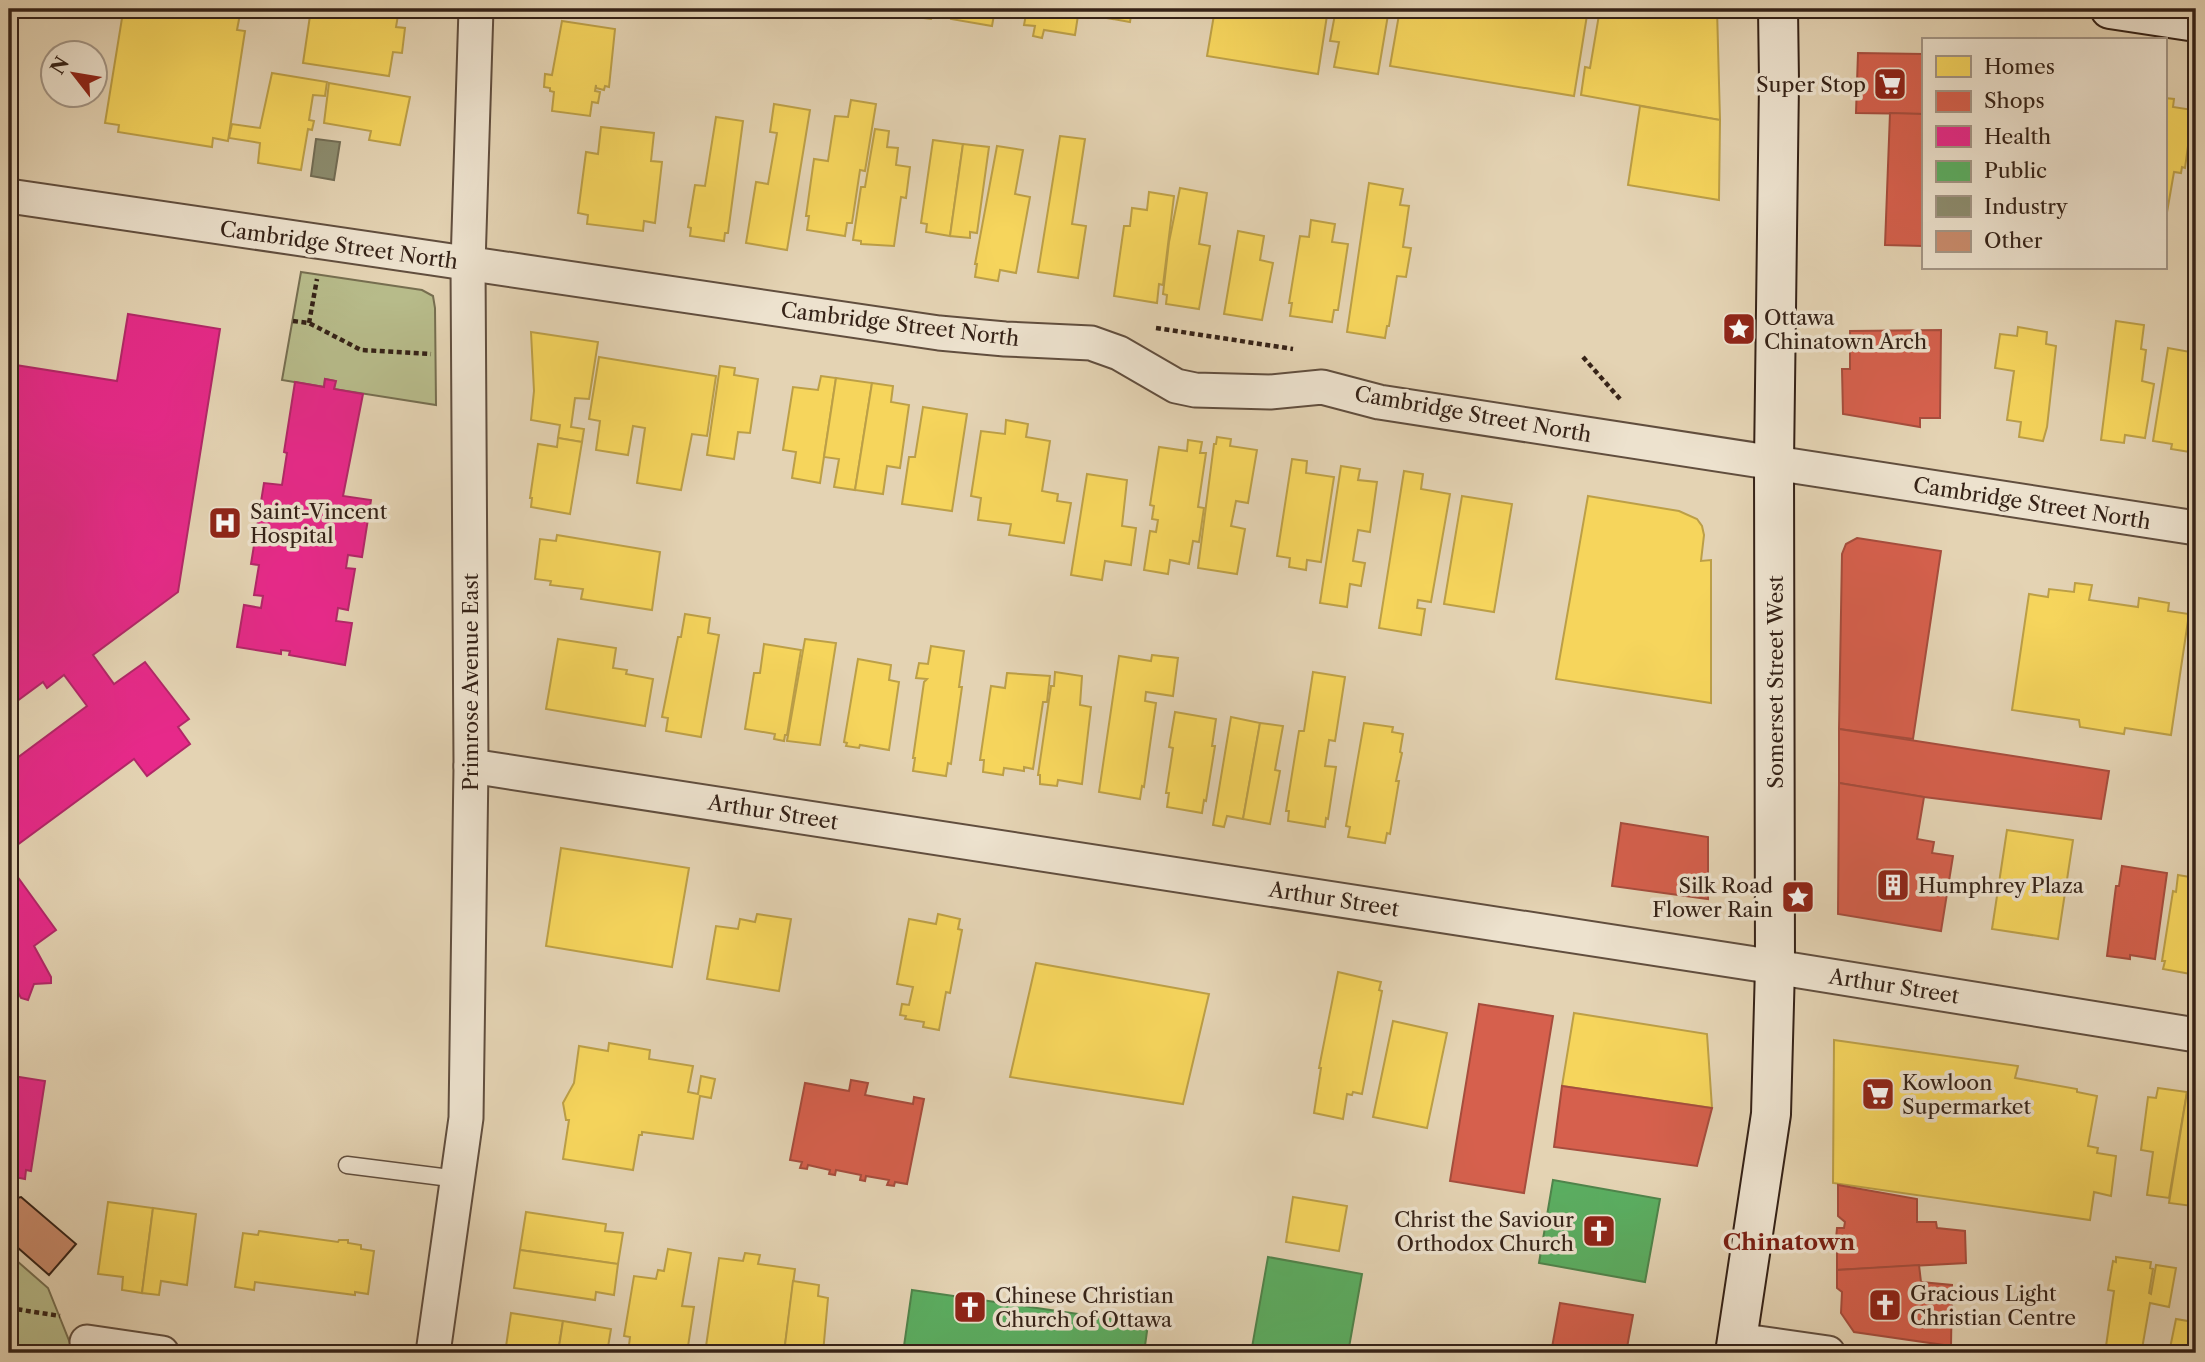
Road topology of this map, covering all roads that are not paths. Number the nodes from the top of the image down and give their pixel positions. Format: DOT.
graph roads {
  1 [pos="476,9"];
  2 [pos="1778,9"];
  3 [pos="2110,9"];
  4 [pos="2196,22"];
  5 [pos="9,196"];
  6 [pos="468,264"];
  7 [pos="1774,462"];
  8 [pos="2196,528"];
  9 [pos="471,766"];
  10 [pos="1775,967"];
  11 [pos="2196,1035"];
  12 [pos="346,1165"];
  13 [pos="458,1179"];
  14 [pos="87,1342"];
  15 [pos="1736,1346"];
  16 [pos="162,1353"];
  17 [pos="433,1353"];
  18 [pos="1828,1353"];
  1 -- 6 [label="street, Primrose Avenue East"];
  2 -- 7 [label="main road, Somerset Street West"];
  3 -- 4 [label="main road"];
  5 -- 6 [label="street, Cambridge Street North"];
  6 -- 7 [label="street, Cambridge Street North"];
  6 -- 9 [label="street, Primrose Avenue East"];
  7 -- 8 [label="street, Cambridge Street North"];
  7 -- 10 [label="main road, Somerset Street West"];
  9 -- 10 [label="street, Arthur Street"];
  9 -- 13 [label="street, Primrose Avenue East"];
  10 -- 11 [label="street, Arthur Street"];
  10 -- 15 [label="main road, Somerset Street West"];
  12 -- 13 [label="lane"];
  13 -- 17 [label="street, Primrose Avenue East"];
  14 -- 16 [label="street"];
  15 -- 18 [label="street"];
}
